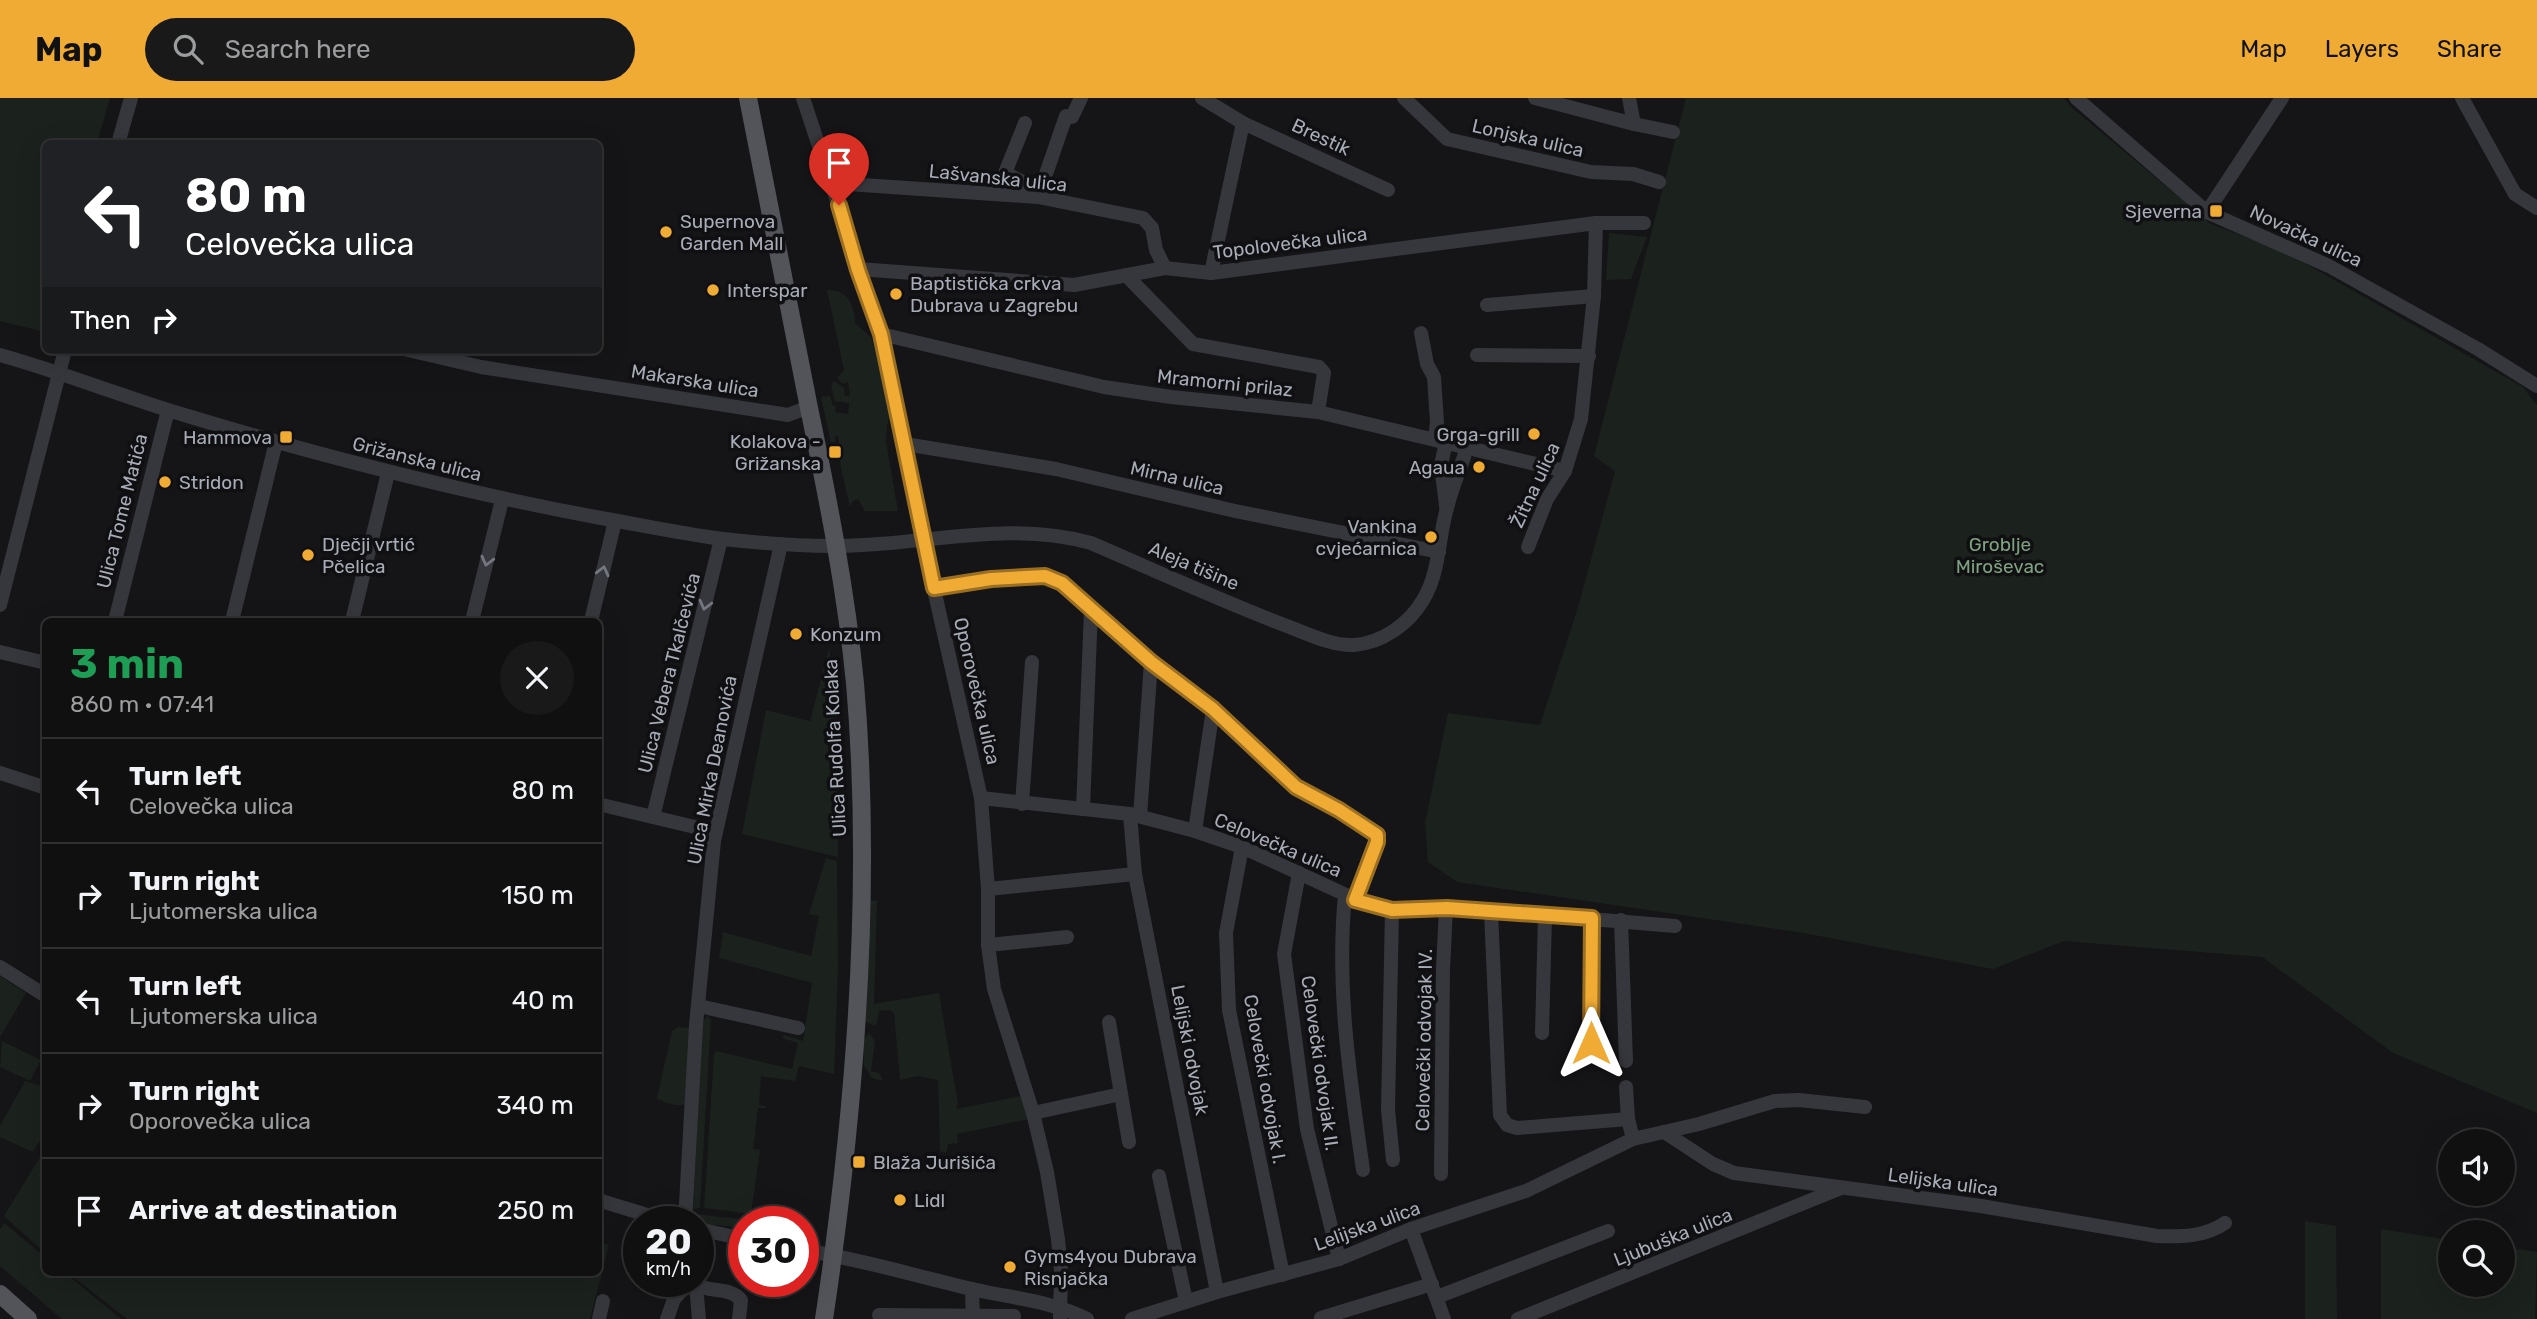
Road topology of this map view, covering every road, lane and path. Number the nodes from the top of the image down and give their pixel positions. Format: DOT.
graph roads {
  1 [pos="131,98"];
  2 [pos="748,98"];
  3 [pos="803,98"];
  4 [pos="1081,98"];
  5 [pos="1202,98"];
  6 [pos="1404,98"];
  7 [pos="1535,98"];
  8 [pos="1629,98"];
  9 [pos="2076,98"];
  10 [pos="2282,98"];
  11 [pos="2462,98"];
  12 [pos="1559,102"];
  13 [pos="1243,122"];
  14 [pos="1025,123"];
  15 [pos="1634,124"];
  16 [pos="1673,132"];
  17 [pos="119,140"];
  18 [pos="1659,182"];
  19 [pos="833,183"];
  20 [pos="1388,190"];
  21 [pos="1039,194"];
  22 [pos="2537,208"];
  23 [pos="2207,212"];
  24 [pos="1596,223"];
  25 [pos="1644,223"];
  26 [pos="1165,268"];
  27 [pos="858,270"];
  28 [pos="1211,273"];
  29 [pos="1126,275"];
  30 [pos="1594,296"];
  31 [pos="1487,305"];
  32 [pos="1421,333"];
  33 [pos="881,334"];
  34 [pos="64,354"];
  35 [pos="425,354"];
  36 [pos="0,355"];
  37 [pos="1477,355"];
  38 [pos="1589,356"];
  39 [pos="59,374"];
  40 [pos="2537,386"];
  41 [pos="809,407"];
  42 [pos="167,410"];
  43 [pos="1318,412"];
  44 [pos="1440,441"];
  45 [pos="276,442"];
  46 [pos="905,444"];
  47 [pos="1467,447"];
  48 [pos="1565,471"];
  49 [pos="388,473"];
  50 [pos="502,500"];
  51 [pos="1446,509"];
  52 [pos="615,520"];
  53 [pos="720,539"];
  54 [pos="924,541"];
  55 [pos="780,544"];
  56 [pos="837,544"];
  57 [pos="1528,547"];
  58 [pos="1439,552"];
  59 [pos="934,588"];
  60 [pos="0,604"];
  61 [pos="1091,610"];
  62 [pos="116,618"];
  63 [pos="233,618"];
  64 [pos="353,618"];
  65 [pos="473,618"];
  66 [pos="592,618"];
  67 [pos="0,652"];
  68 [pos="42,662"];
  69 [pos="1032,662"];
  70 [pos="1151,662"];
  71 [pos="1213,709"];
  72 [pos="0,774"];
  73 [pos="42,787"];
  74 [pos="981,798"];
  75 [pos="1022,804"];
  76 [pos="602,805"];
  77 [pos="1083,809"];
  78 [pos="1135,815"];
  79 [pos="653,817"];
  80 [pos="1195,831"];
  81 [pos="716,832"];
  82 [pos="1242,847"];
  83 [pos="1299,873"];
  84 [pos="1135,874"];
  85 [pos="988,889"];
  86 [pos="1350,897"];
  87 [pos="1447,908"];
  88 [pos="1392,910"];
  89 [pos="1492,912"];
  90 [pos="1545,916"];
  91 [pos="1592,918"];
  92 [pos="1621,920"];
  93 [pos="1675,926"];
  94 [pos="1067,937"];
  95 [pos="988,945"];
  96 [pos="0,967"];
  97 [pos="42,993"];
  98 [pos="699,1006"];
  99 [pos="1109,1022"];
  100 [pos="797,1028"];
  101 [pos="1542,1033"];
  102 [pos="1591,1043"];
  103 [pos="1626,1061"];
  104 [pos="1626,1087"];
  105 [pos="1121,1094"];
  106 [pos="1865,1107"];
  107 [pos="1033,1113"];
  108 [pos="1628,1119"];
  109 [pos="1664,1132"];
  110 [pos="1633,1139"];
  111 [pos="1129,1142"];
  112 [pos="1394,1160"];
  113 [pos="1363,1170"];
  114 [pos="1441,1174"];
  115 [pos="1159,1176"];
  116 [pos="1842,1188"];
  117 [pos="602,1201"];
  118 [pos="686,1206"];
  119 [pos="623,1208"];
  120 [pos="2225,1223"];
  121 [pos="1410,1229"];
  122 [pos="1608,1231"];
  123 [pos="819,1253"];
  124 [pos="833,1255"];
  125 [pos="1339,1259"];
  126 [pos="1283,1275"];
  127 [pos="714,1288"];
  128 [pos="972,1289"];
  129 [pos="1434,1291"];
  130 [pos="1217,1292"];
  131 [pos="0,1294"];
  132 [pos="676,1297"];
  133 [pos="695,1297"];
  134 [pos="603,1301"];
  135 [pos="1186,1301"];
  136 [pos="1060,1312"];
  137 [pos="879,1315"];
  138 [pos="1014,1316"];
  139 [pos="973,1318"];
  140 [pos="1321,1318"];
  141 [pos="28,1319"];
  142 [pos="599,1319"];
  143 [pos="667,1319"];
  144 [pos="699,1319"];
  145 [pos="739,1319"];
  146 [pos="824,1319"];
  147 [pos="1087,1319"];
  148 [pos="1132,1319"];
  149 [pos="1444,1319"];
  150 [pos="1518,1319"];
  1 -- 17 [label="street"];
  2 -- 41 [label="main road, Ulica Rudolfa Kolaka"];
  3 -- 19 [label="street, Oporovečka ulica"];
  4 -- 21 [label="street"];
  5 -- 13 [label="street, Brestik"];
  6 -- 18 [label="street, Lonjska ulica"];
  7 -- 12 [label="street"];
  8 -- 15 [label="street"];
  9 -- 23 [label="street, Novačka ulica"];
  10 -- 23 [label="street"];
  11 -- 22 [label="street"];
  12 -- 15 [label="street"];
  13 -- 20 [label="street, Brestik"];
  13 -- 28 [label="street"];
  14 -- 21 [label="street"];
  15 -- 16 [label="street"];
  19 -- 21 [label="street, Lašvanska ulica"];
  19 -- 27 [label="street, Oporovečka ulica"];
  21 -- 26 [label="street, Lašvanska ulica"];
  23 -- 40 [label="street, Novačka ulica"];
  24 -- 25 [label="street, Topolovečka ulica"];
  24 -- 28 [label="street, Topolovečka ulica"];
  24 -- 30 [label="street, Žitna ulica"];
  26 -- 28 [label="street, Topolovečka ulica"];
  26 -- 29 [label="street, Topolovečka ulica"];
  27 -- 29 [label="street, Topolovečka ulica"];
  27 -- 33 [label="street, Oporovečka ulica"];
  29 -- 43 [label="street"];
  30 -- 31 [label="street"];
  30 -- 38 [label="street, Žitna ulica"];
  32 -- 44 [label="street, Aleja tišine"];
  33 -- 43 [label="street, Mramorni prilaz"];
  33 -- 46 [label="street, Oporovečka ulica"];
  34 -- 39 [label="street"];
  35 -- 41 [label="street, Makarska ulica"];
  36 -- 39 [label="street, Grižanska ulica"];
  37 -- 38 [label="street"];
  38 -- 48 [label="street, Žitna ulica"];
  39 -- 42 [label="street, Grižanska ulica"];
  39 -- 60 [label="street"];
  41 -- 56 [label="main road, Ulica Rudolfa Kolaka"];
  42 -- 45 [label="street, Grižanska ulica"];
  42 -- 62 [label="street, Ulica Tome Matića"];
  43 -- 44 [label="street, Mramorni prilaz"];
  44 -- 47 [label="street, Mramorni prilaz"];
  44 -- 51 [label="street, Aleja tišine"];
  45 -- 49 [label="street, Grižanska ulica"];
  45 -- 63 [label="street"];
  46 -- 54 [label="street, Oporovečka ulica"];
  46 -- 58 [label="street, Mirna ulica"];
  47 -- 48 [label="street, Mramorni prilaz"];
  47 -- 51 [label="street, Aleja tišine"];
  48 -- 57 [label="street, Žitna ulica"];
  49 -- 50 [label="street, Grižanska ulica"];
  49 -- 64 [label="street"];
  50 -- 52 [label="street, Grižanska ulica"];
  50 -- 65 [label="street, one-way"];
  51 -- 58 [label="street, Aleja tišine"];
  52 -- 53 [label="street, Grižanska ulica"];
  66 -- 52 [label="street, one-way"];
  53 -- 55 [label="street, Grižanska ulica"];
  53 -- 79 [label="street, Ulica Vebera Tkalčevića, one-way"];
  54 -- 56 [label="street, Aleja tišine"];
  54 -- 58 [label="street, Aleja tišine"];
  54 -- 59 [label="street, Oporovečka ulica"];
  55 -- 56 [label="street, Grižanska ulica"];
  55 -- 81 [label="street, Ulica Mirka Deanovića"];
  56 -- 124 [label="main road, Ulica Rudolfa Kolaka"];
  59 -- 61 [label="street"];
  59 -- 74 [label="street, Oporovečka ulica"];
  61 -- 70 [label="street"];
  61 -- 77 [label="street"];
  67 -- 68 [label="street"];
  69 -- 75 [label="street"];
  70 -- 71 [label="street"];
  70 -- 78 [label="street, Lelijski odvojak"];
  71 -- 80 [label="street"];
  71 -- 86 [label="street"];
  72 -- 73 [label="street"];
  74 -- 75 [label="street, Celovečka ulica"];
  74 -- 85 [label="street, Oporovečka ulica"];
  75 -- 77 [label="street, Celovečka ulica"];
  76 -- 79 [label="street"];
  77 -- 78 [label="street, Celovečka ulica"];
  78 -- 80 [label="street, Celovečka ulica"];
  78 -- 84 [label="street, Lelijski odvojak"];
  79 -- 81 [label="street"];
  80 -- 82 [label="street, Celovečka ulica"];
  81 -- 98 [label="street, Ulica Mirka Deanovića"];
  82 -- 83 [label="street, Celovečka ulica"];
  82 -- 126 [label="street, Celovečki odvojak I."];
  83 -- 86 [label="street, Celovečka ulica"];
  83 -- 125 [label="street, Celovečki odvojak II."];
  84 -- 85 [label="street"];
  84 -- 130 [label="street, Lelijski odvojak"];
  85 -- 95 [label="street, Oporovečka ulica"];
  86 -- 88 [label="street, Celovečka ulica"];
  86 -- 113 [label="street"];
  87 -- 88 [label="street, Celovečka ulica"];
  87 -- 89 [label="street, Celovečka ulica"];
  87 -- 114 [label="street, Celovečki odvojak IV."];
  88 -- 112 [label="street"];
  89 -- 90 [label="street, Celovečka ulica"];
  89 -- 108 [label="street"];
  90 -- 91 [label="street, Celovečka ulica"];
  90 -- 101 [label="street"];
  91 -- 92 [label="street, Celovečka ulica"];
  91 -- 102 [label="street"];
  92 -- 93 [label="street, Celovečka ulica"];
  92 -- 103 [label="street"];
  94 -- 95 [label="street"];
  95 -- 107 [label="street, Oporovečka ulica"];
  96 -- 97 [label="street"];
  98 -- 100 [label="street"];
  98 -- 118 [label="street, Ulica Mirka Deanovića"];
  99 -- 105 [label="street"];
  104 -- 108 [label="street"];
  105 -- 107 [label="street"];
  105 -- 111 [label="street"];
  106 -- 109 [label="street, Lelijska ulica"];
  107 -- 136 [label="street, Oporovečka ulica"];
  108 -- 110 [label="street"];
  109 -- 110 [label="street, Lelijska ulica"];
  109 -- 116 [label="street, Lelijska ulica"];
  110 -- 121 [label="street, Lelijska ulica"];
  115 -- 135 [label="street"];
  116 -- 120 [label="street, Lelijska ulica"];
  116 -- 150 [label="street, Ljubuška ulica"];
  117 -- 119 [label="street"];
  121 -- 125 [label="street, Lelijska ulica"];
  121 -- 129 [label="street"];
  122 -- 129 [label="street"];
  123 -- 124 [label="street"];
  124 -- 128 [label="street"];
  124 -- 146 [label="main road, Ulica Rudolfa Kolaka"];
  125 -- 126 [label="street, Lelijska ulica"];
  126 -- 130 [label="street, Lelijska ulica"];
  127 -- 145 [label="street"];
  128 -- 136 [label="street"];
  128 -- 139 [label="street"];
  129 -- 140 [label="street"];
  129 -- 149 [label="street"];
  130 -- 135 [label="street, Lelijska ulica"];
  131 -- 141 [label="main road"];
  132 -- 143 [label="street"];
  133 -- 144 [label="street"];
  134 -- 142 [label="street"];
  135 -- 148 [label="street, Lelijska ulica"];
  136 -- 147 [label="street"];
  137 -- 139 [label="street"];
  138 -- 139 [label="street"];
}
